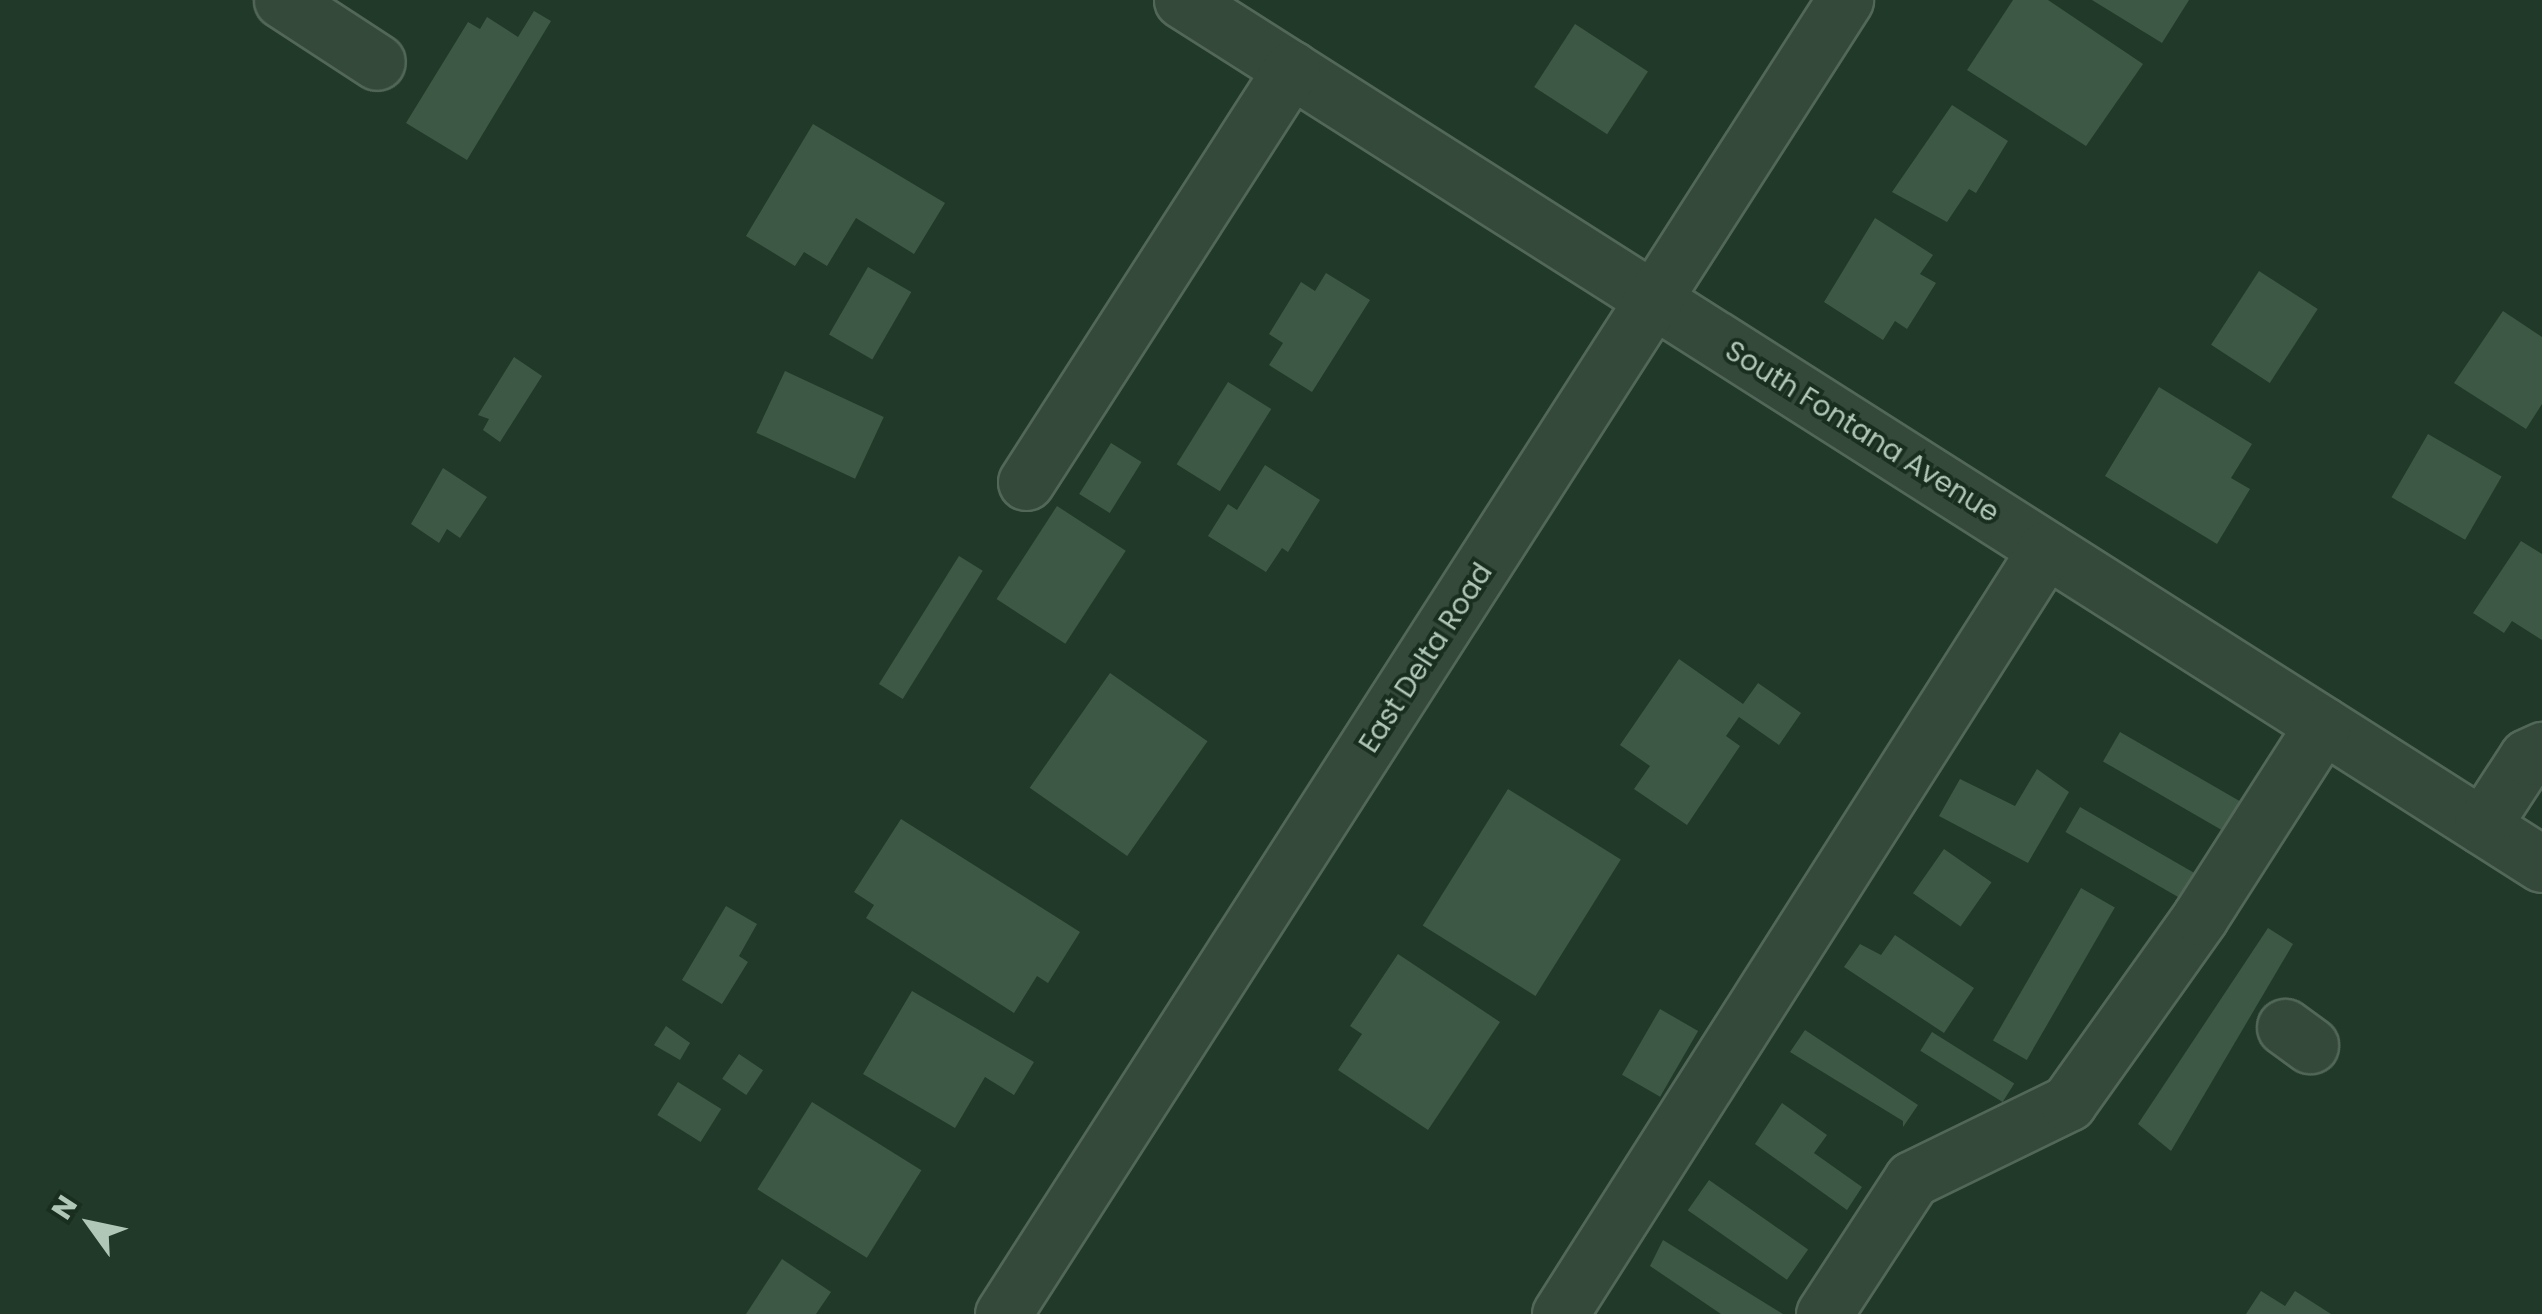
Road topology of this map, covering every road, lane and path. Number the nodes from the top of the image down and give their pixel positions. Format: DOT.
graph roads {
  1 [pos="282,0"];
  2 [pos="1182,0"];
  3 [pos="1845,0"];
  4 [pos="377,62"];
  5 [pos="1290,68"];
  6 [pos="1656,302"];
  7 [pos="1026,482"];
  8 [pos="2046,550"];
  9 [pos="2323,725"];
  10 [pos="2542,750"];
  11 [pos="2482,826"];
  12 [pos="2542,864"];
  13 [pos="1003,1314"];
  14 [pos="1560,1314"];
  15 [pos="1824,1314"];
  1 -- 4 [label="street"];
  2 -- 5 [label="street, South Fontana Avenue"];
  3 -- 6 [label="street, East Delta Road"];
  5 -- 6 [label="street, South Fontana Avenue"];
  5 -- 7 [label="street"];
  6 -- 8 [label="street, South Fontana Avenue"];
  6 -- 13 [label="street, East Delta Road"];
  8 -- 9 [label="street, South Fontana Avenue"];
  8 -- 14 [label="street"];
  9 -- 11 [label="street, South Fontana Avenue"];
  9 -- 15 [label="street"];
  10 -- 11 [label="street"];
  11 -- 12 [label="street, South Fontana Avenue"];
}
